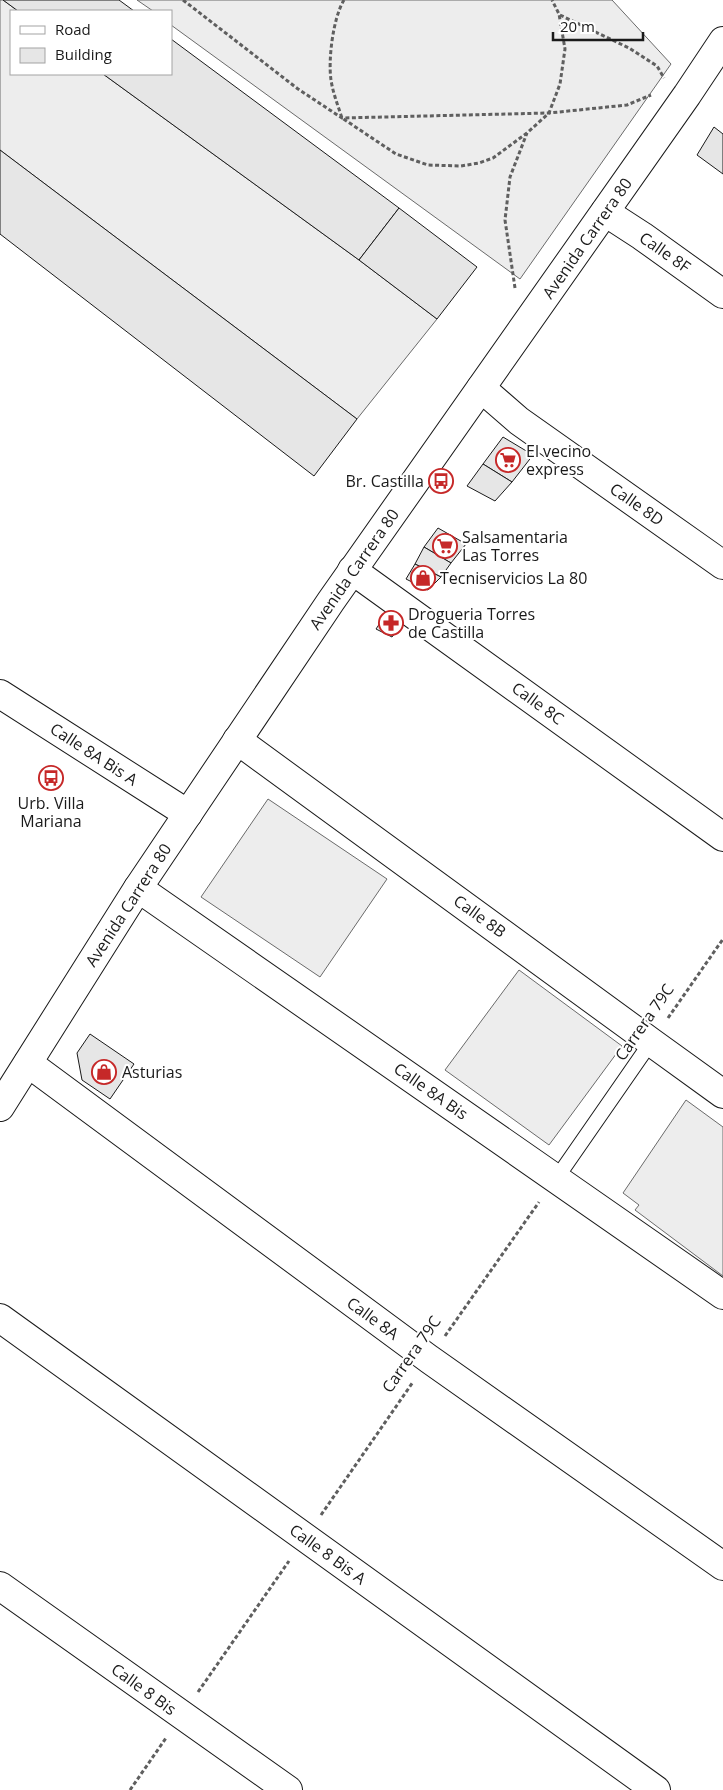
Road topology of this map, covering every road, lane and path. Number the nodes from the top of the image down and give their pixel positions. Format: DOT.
graph roads {
  1 [pos="183,0"];
  2 [pos="344,0"];
  3 [pos="552,0"];
  4 [pos="560,14"];
  5 [pos="723,41"];
  6 [pos="681,94"];
  7 [pos="549,113"];
  8 [pos="342,118"];
  9 [pos="527,132"];
  10 [pos="605,212"];
  11 [pos="723,294"];
  12 [pos="521,331"];
  13 [pos="481,388"];
  14 [pos="723,565"];
  15 [pos="352,570"];
  16 [pos="0,694"];
  17 [pos="237,740"];
  18 [pos="188,814"];
  19 [pos="723,836"];
  20 [pos="138,888"];
  21 [pos="723,939"];
  22 [pos="651,1042"];
  23 [pos="28,1063"];
  24 [pos="723,1094"];
  25 [pos="0,1108"];
  26 [pos="556,1179"];
  27 [pos="723,1295"];
  28 [pos="0,1318"];
  29 [pos="429,1359"];
  30 [pos="306,1538"];
  31 [pos="723,1566"];
  32 [pos="0,1586"];
  33 [pos="182,1716"];
  34 [pos="130,1790"];
  35 [pos="288,1790"];
  36 [pos="656,1790"];
  1 -- 8 [label="path"];
  2 -- 8 [label="path"];
  3 -- 4 [label="path"];
  4 -- 6 [label="path"];
  4 -- 7 [label="path"];
  5 -- 6 [label="street, Avenida Carrera 80"];
  6 -- 7 [label="path"];
  6 -- 10 [label="street, Avenida Carrera 80"];
  7 -- 8 [label="path"];
  7 -- 9 [label="path"];
  8 -- 9 [label="path"];
  9 -- 12 [label="path"];
  10 -- 11 [label="street, Calle 8F"];
  10 -- 12 [label="street, Avenida Carrera 80"];
  12 -- 13 [label="street, Avenida Carrera 80"];
  13 -- 14 [label="street, Calle 8D"];
  13 -- 15 [label="street, Avenida Carrera 80"];
  15 -- 17 [label="street, Avenida Carrera 80"];
  15 -- 19 [label="street, Calle 8C"];
  16 -- 18 [label="street, Calle 8A Bis A"];
  17 -- 18 [label="street, Avenida Carrera 80"];
  17 -- 22 [label="street, Calle 8B"];
  18 -- 20 [label="street, Avenida Carrera 80"];
  20 -- 23 [label="street, Avenida Carrera 80"];
  20 -- 26 [label="street, Calle 8A Bis"];
  21 -- 22 [label="path, Carrera 79C"];
  22 -- 24 [label="street, Calle 8B"];
  22 -- 26 [label="lane, Carrera 79C"];
  23 -- 25 [label="street, Avenida Carrera 80"];
  23 -- 29 [label="street, Calle 8A"];
  26 -- 27 [label="street, Calle 8A Bis"];
  26 -- 29 [label="path, Carrera 79C"];
  28 -- 30 [label="street, Calle 8 Bis A"];
  29 -- 30 [label="path, Carrera 79C"];
  29 -- 31 [label="street, Calle 8A"];
  30 -- 33 [label="path, Carrera 79C"];
  30 -- 36 [label="street, Calle 8 Bis A"];
  32 -- 33 [label="street, Calle 8 Bis"];
  33 -- 34 [label="path, Carrera 79C"];
  33 -- 35 [label="street, Calle 8 Bis"];
}
